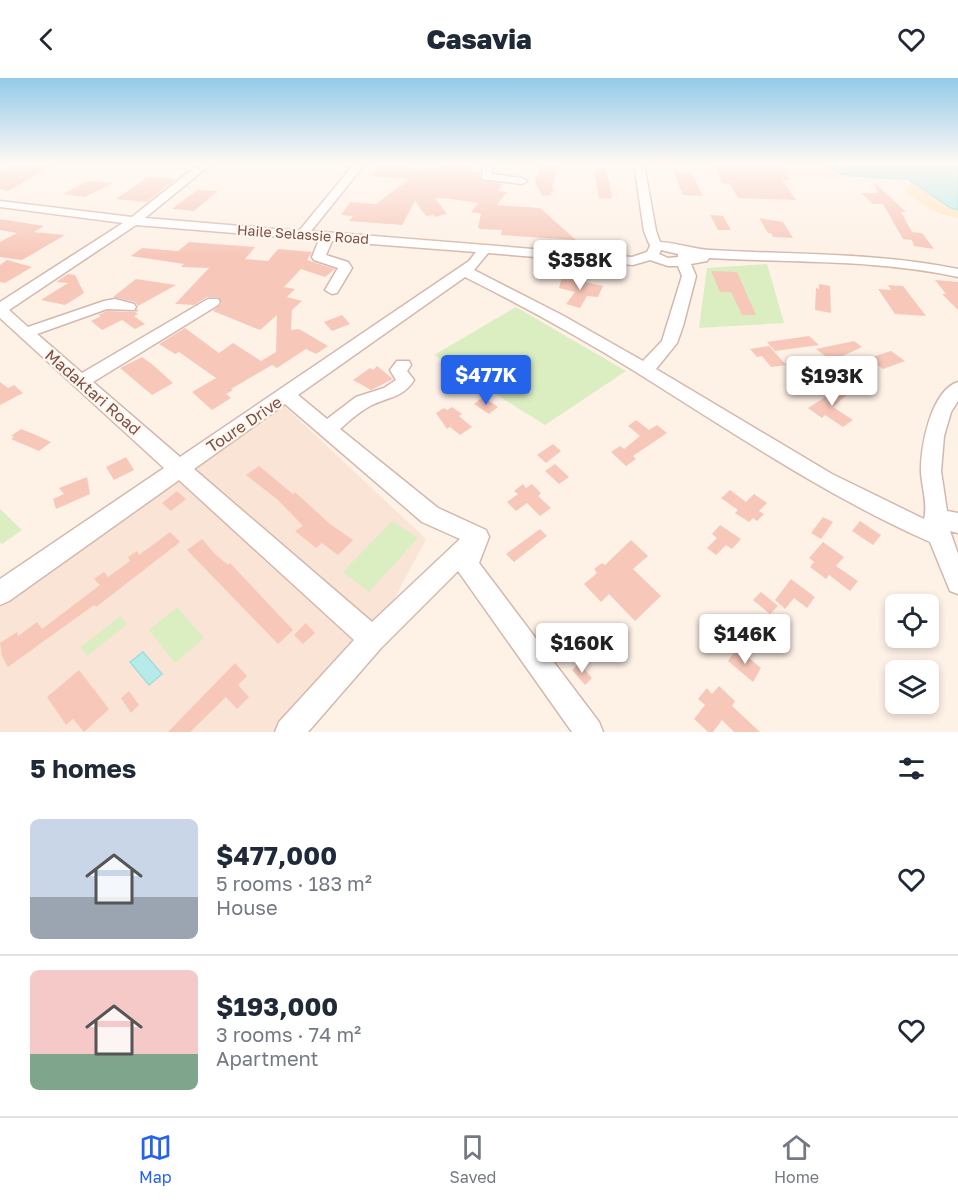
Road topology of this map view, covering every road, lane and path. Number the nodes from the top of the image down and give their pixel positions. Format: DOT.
graph roads {
  1 [pos="167,195"];
  2 [pos="335,195"];
  3 [pos="646,195"];
  4 [pos="0,204"];
  5 [pos="134,221"];
  6 [pos="303,234"];
  7 [pos="327,236"];
  8 [pos="653,246"];
  9 [pos="484,250"];
  10 [pos="678,256"];
  11 [pos="633,261"];
  12 [pos="464,271"];
  13 [pos="958,273"];
  14 [pos="332,290"];
  15 [pos="213,302"];
  16 [pos="129,307"];
  17 [pos="0,310"];
  18 [pos="26,333"];
  19 [pos="403,365"];
  20 [pos="645,370"];
  21 [pos="81,381"];
  22 [pos="958,388"];
  23 [pos="286,395"];
  24 [pos="327,429"];
  25 [pos="183,471"];
  26 [pos="944,526"];
  27 [pos="478,537"];
  28 [pos="958,583"];
  29 [pos="0,593"];
  30 [pos="372,639"];
  31 [pos="289,732"];
  32 [pos="589,732"];
  1 -- 5 [label="street"];
  2 -- 6 [label="street"];
  3 -- 8 [label="street"];
  4 -- 5 [label="street, Haile Selassie Road"];
  5 -- 6 [label="street, Haile Selassie Road"];
  5 -- 17 [label="street"];
  6 -- 7 [label="street, Haile Selassie Road"];
  7 -- 9 [label="street, Haile Selassie Road"];
  7 -- 14 [label="street"];
  8 -- 10 [label="street"];
  8 -- 11 [label="street"];
  9 -- 11 [label="street, Haile Selassie Road"];
  9 -- 12 [label="street, Toure Drive"];
  10 -- 11 [label="street, Haile Selassie Road"];
  10 -- 13 [label="street"];
  10 -- 20 [label="street"];
  12 -- 20 [label="street"];
  12 -- 23 [label="street, Toure Drive"];
  15 -- 21 [label="street"];
  16 -- 18 [label="street"];
  17 -- 18 [label="street, Madaktari Road"];
  18 -- 21 [label="street, Madaktari Road"];
  19 -- 24 [label="street"];
  20 -- 26 [label="street"];
  21 -- 25 [label="street, Madaktari Road"];
  22 -- 26 [label="street"];
  23 -- 24 [label="street"];
  23 -- 25 [label="street, Toure Drive"];
  24 -- 27 [label="street"];
  25 -- 29 [label="street, Toure Drive"];
  25 -- 30 [label="street, Madaktari Road"];
  26 -- 28 [label="street"];
  27 -- 30 [label="street"];
  27 -- 32 [label="street"];
  30 -- 31 [label="street"];
}
